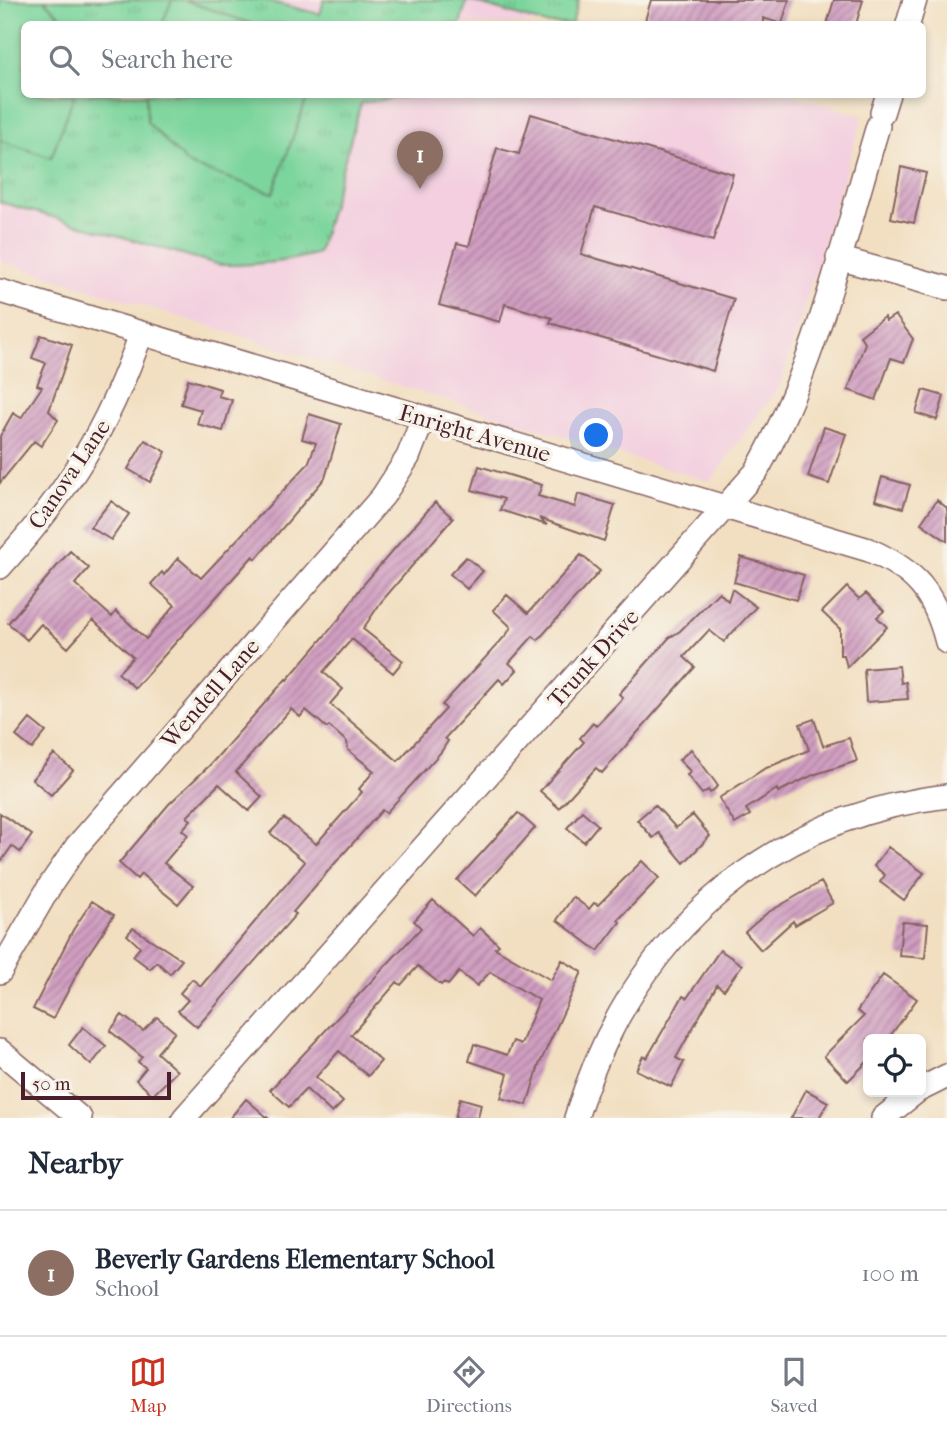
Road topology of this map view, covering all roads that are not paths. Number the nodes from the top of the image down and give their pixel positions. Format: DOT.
graph roads {
  1 [pos="915,0"];
  2 [pos="909,21"];
  3 [pos="883,111"];
  4 [pos="838,258"];
  5 [pos="947,288"];
  6 [pos="0,290"];
  7 [pos="141,334"];
  8 [pos="423,419"];
  9 [pos="727,508"];
  10 [pos="0,567"];
  11 [pos="947,642"];
  12 [pos="947,796"];
  13 [pos="0,972"];
  14 [pos="0,1051"];
  15 [pos="947,1076"];
  16 [pos="926,1086"];
  17 [pos="910,1097"];
  18 [pos="80,1118"];
  19 [pos="184,1118"];
  20 [pos="576,1118"];
  21 [pos="883,1118"];
  1 -- 2 [label="street"];
  3 -- 4 [label="street, Trunk Drive"];
  4 -- 5 [label="street"];
  4 -- 9 [label="street, Trunk Drive"];
  6 -- 7 [label="street, Enright Avenue"];
  7 -- 8 [label="street, Enright Avenue"];
  7 -- 10 [label="street, Canova Lane"];
  8 -- 9 [label="street, Enright Avenue"];
  8 -- 13 [label="street, Wendell Lane"];
  9 -- 11 [label="street, Enright Avenue"];
  9 -- 19 [label="street, Trunk Drive"];
  12 -- 20 [label="street"];
  14 -- 18 [label="street"];
  15 -- 16 [label="street"];
  17 -- 21 [label="street"];
}
